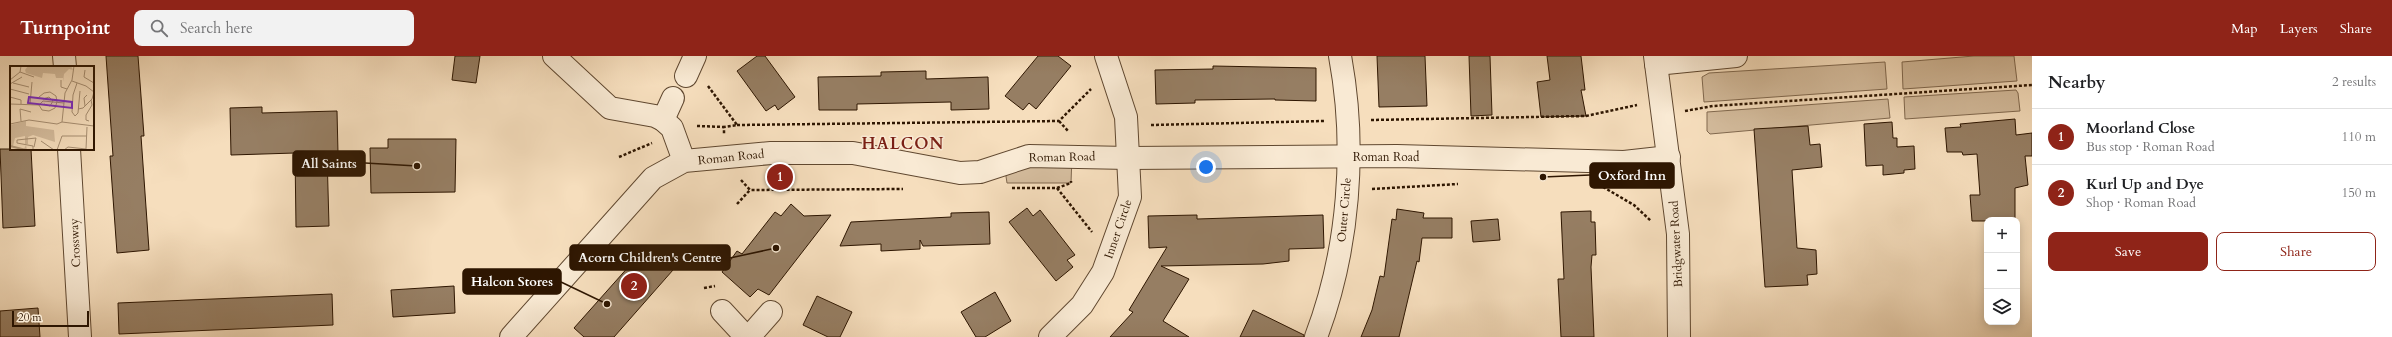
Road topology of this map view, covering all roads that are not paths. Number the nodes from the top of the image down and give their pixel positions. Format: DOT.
graph roads {
  1 [pos="64,56"];
  2 [pos="554,56"];
  3 [pos="695,56"];
  4 [pos="1340,56"];
  5 [pos="1736,56"];
  6 [pos="1656,60"];
  7 [pos="1108,63"];
  8 [pos="65,66"];
  9 [pos="686,76"];
  10 [pos="673,98"];
  11 [pos="663,120"];
  12 [pos="70,150"];
  13 [pos="1348,157"];
  14 [pos="1128,158"];
  15 [pos="1669,158"];
  16 [pos="684,161"];
  17 [pos="722,311"];
  18 [pos="771,312"];
  19 [pos="80,337"];
  20 [pos="511,337"];
  21 [pos="746,337"];
  22 [pos="750,337"];
  23 [pos="1050,337"];
  24 [pos="1316,337"];
  25 [pos="1679,337"];
  1 -- 8 [label="street"];
  2 -- 11 [label="street"];
  3 -- 9 [label="street"];
  4 -- 13 [label="street, Outer Circle"];
  5 -- 6 [label="street"];
  6 -- 15 [label="street, Bridgwater Road"];
  7 -- 14 [label="street, Inner Circle"];
  10 -- 11 [label="street"];
  11 -- 16 [label="street"];
  12 -- 19 [label="street, Crossway"];
  13 -- 14 [label="street, Roman Road"];
  13 -- 15 [label="street, Roman Road"];
  13 -- 24 [label="street, Outer Circle"];
  14 -- 16 [label="street, Roman Road"];
  14 -- 23 [label="street, Inner Circle"];
  15 -- 25 [label="street, Bridgwater Road"];
  16 -- 20 [label="street, Roman Road"];
  17 -- 21 [label="street"];
  18 -- 22 [label="street"];
}
